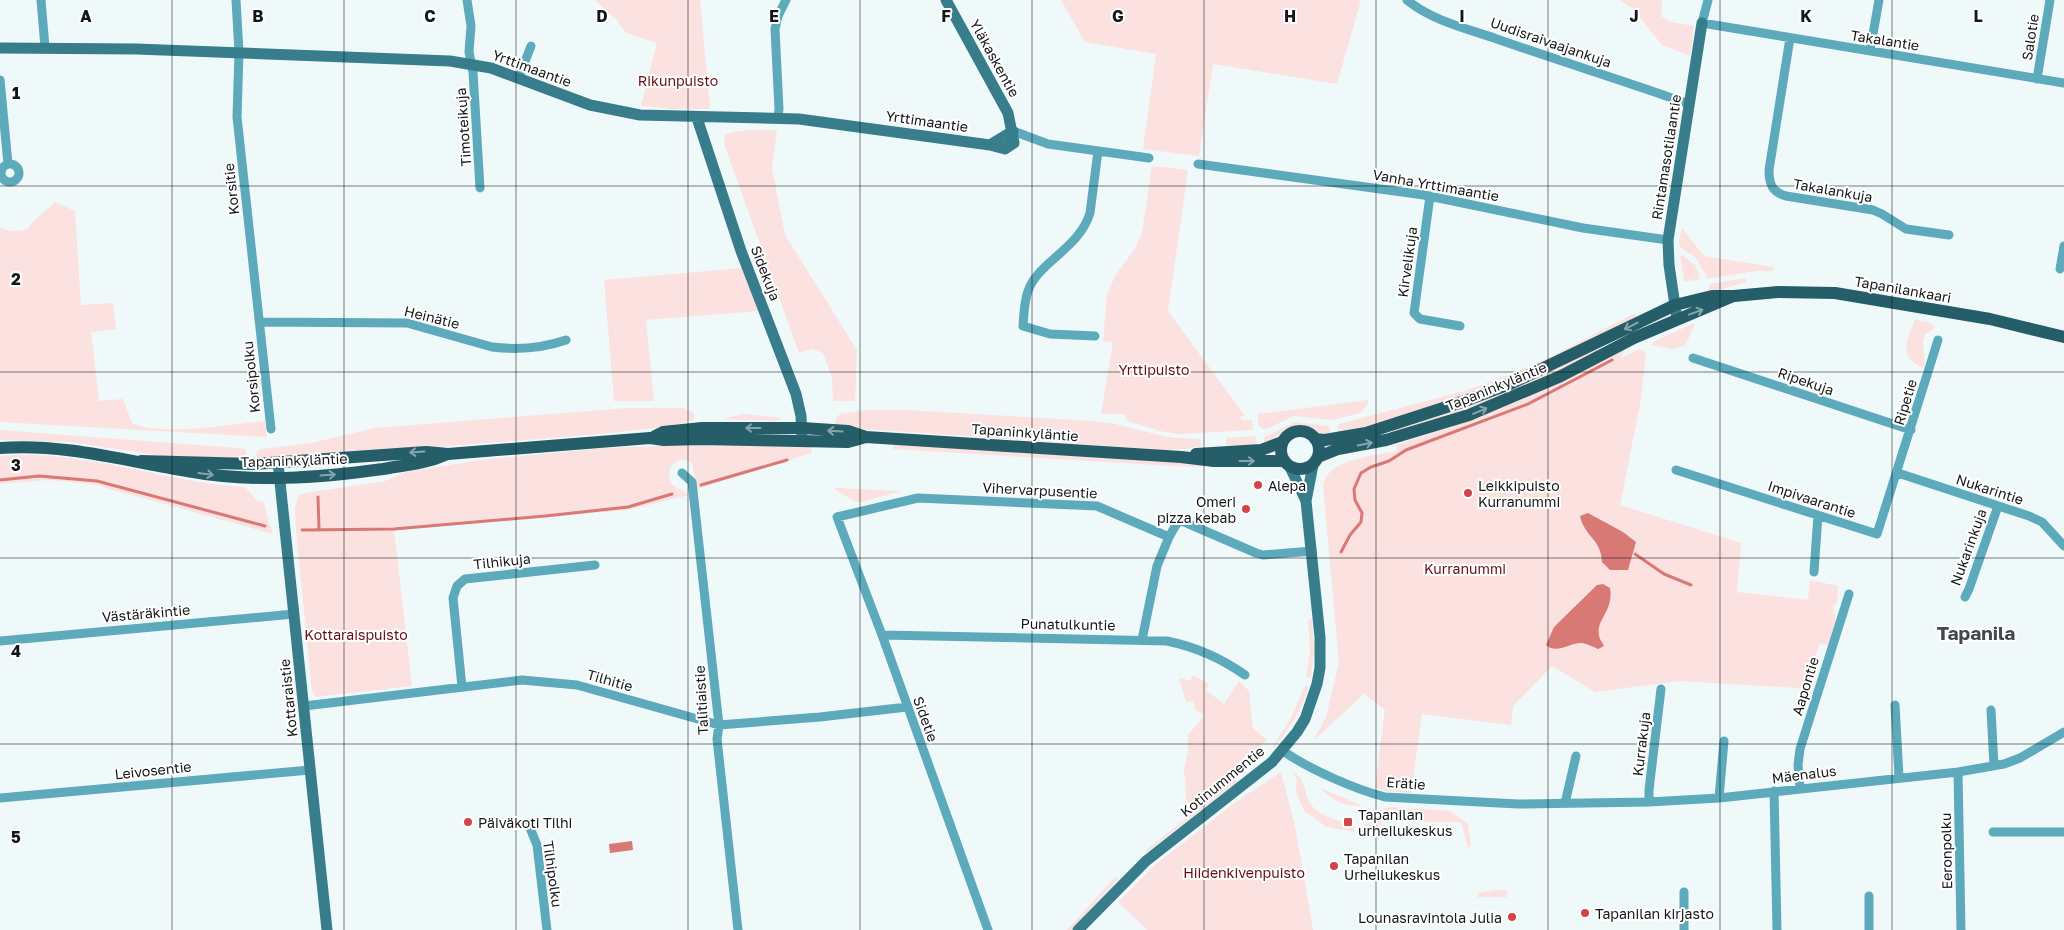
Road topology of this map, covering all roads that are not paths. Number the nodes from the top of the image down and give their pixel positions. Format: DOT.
graph roads {
  1 [pos="41,0"];
  2 [pos="236,0"];
  3 [pos="467,0"];
  4 [pos="786,0"];
  5 [pos="946,0"];
  6 [pos="1407,0"];
  7 [pos="1708,0"];
  8 [pos="1879,0"];
  9 [pos="2050,0"];
  10 [pos="1702,23"];
  11 [pos="1790,38"];
  12 [pos="531,46"];
  13 [pos="46,47"];
  14 [pos="0,48"];
  15 [pos="1870,51"];
  16 [pos="239,52"];
  17 [pos="471,64"];
  18 [pos="519,77"];
  19 [pos="2038,78"];
  20 [pos="0,80"];
  21 [pos="2064,83"];
  22 [pos="1689,104"];
  23 [pos="778,117"];
  24 [pos="697,118"];
  25 [pos="1013,131"];
  26 [pos="1098,152"];
  27 [pos="1149,158"];
  28 [pos="8,164"];
  29 [pos="1198,164"];
  30 [pos="480,188"];
  31 [pos="1430,196"];
  32 [pos="1948,235"];
  33 [pos="1668,240"];
  34 [pos="2064,246"];
  35 [pos="2060,268"];
  36 [pos="1734,296"];
  37 [pos="1675,305"];
  38 [pos="1677,319"];
  39 [pos="260,322"];
  40 [pos="1460,326"];
  41 [pos="1095,336"];
  42 [pos="2064,337"];
  43 [pos="566,340"];
  44 [pos="1938,340"];
  45 [pos="1693,358"];
  46 [pos="271,429"];
  47 [pos="1911,430"];
  48 [pos="802,434"];
  49 [pos="1315,438"];
  50 [pos="1282,442"];
  51 [pos="0,448"];
  52 [pos="448,454"];
  53 [pos="1181,457"];
  54 [pos="141,461"];
  55 [pos="1315,461"];
  56 [pos="278,463"];
  57 [pos="1287,464"];
  58 [pos="1676,470"];
  59 [pos="682,473"];
  60 [pos="1898,473"];
  61 [pos="279,478"];
  62 [pos="1306,501"];
  63 [pos="1998,506"];
  64 [pos="1818,515"];
  65 [pos="837,517"];
  66 [pos="1169,537"];
  67 [pos="2064,546"];
  68 [pos="1312,551"];
  69 [pos="595,565"];
  70 [pos="1814,572"];
  71 [pos="1849,594"];
  72 [pos="1965,597"];
  73 [pos="294,614"];
  74 [pos="882,635"];
  75 [pos="1142,640"];
  76 [pos="0,641"];
  77 [pos="1246,675"];
  78 [pos="462,687"];
  79 [pos="1661,689"];
  80 [pos="1895,705"];
  81 [pos="304,706"];
  82 [pos="907,707"];
  83 [pos="1991,710"];
  84 [pos="719,725"];
  85 [pos="2064,732"];
  86 [pos="1724,741"];
  87 [pos="1283,750"];
  88 [pos="1576,756"];
  89 [pos="1994,766"];
  90 [pos="310,770"];
  91 [pos="1958,772"];
  92 [pos="1899,777"];
  93 [pos="1800,788"];
  94 [pos="1774,791"];
  95 [pos="0,798"];
  96 [pos="1719,798"];
  97 [pos="1649,802"];
  98 [pos="1565,803"];
  99 [pos="1537,804"];
  100 [pos="528,823"];
  101 [pos="1993,832"];
  102 [pos="2064,832"];
  103 [pos="1684,892"];
  104 [pos="1869,896"];
  105 [pos="327,930"];
  106 [pos="547,930"];
  107 [pos="738,930"];
  108 [pos="988,930"];
  109 [pos="1078,930"];
  110 [pos="1684,930"];
  111 [pos="1777,930"];
  112 [pos="1868,930"];
  113 [pos="1961,930"];
  1 -- 13 [label="street"];
  2 -- 16 [label="street, Korsitie"];
  3 -- 17 [label="street, Timoteikuja"];
  4 -- 23 [label="street"];
  5 -- 25 [label="street, Yläkaskentie"];
  6 -- 22 [label="street, Uudisraivaajankuja"];
  7 -- 10 [label="street, Rintamasotilaantie"];
  8 -- 15 [label="street"];
  9 -- 19 [label="street, Salotie"];
  10 -- 11 [label="street, Takalantie"];
  10 -- 22 [label="street, Rintamasotilaantie"];
  11 -- 15 [label="street, Takalantie"];
  11 -- 32 [label="street, Takalankuja"];
  12 -- 18 [label="street"];
  13 -- 14 [label="street, Yrttimaantie"];
  13 -- 16 [label="street, Yrttimaantie"];
  15 -- 19 [label="street, Takalantie"];
  16 -- 17 [label="street, Yrttimaantie"];
  16 -- 39 [label="street, Korsitie"];
  17 -- 18 [label="street, Yrttimaantie"];
  17 -- 30 [label="street, Timoteikuja"];
  18 -- 24 [label="street, Yrttimaantie"];
  19 -- 21 [label="street, Takalantie"];
  20 -- 28 [label="street"];
  22 -- 33 [label="street, Rintamasotilaantie"];
  23 -- 24 [label="street, Yrttimaantie"];
  23 -- 25 [label="street, Yrttimaantie"];
  24 -- 48 [label="street, Sidekuja"];
  25 -- 26 [label="street"];
  26 -- 27 [label="street"];
  26 -- 41 [label="street"];
  29 -- 31 [label="street, Vanha Yrttimaantie"];
  31 -- 33 [label="street, Vanha Yrttimaantie"];
  31 -- 40 [label="street, Kirvelikuja"];
  33 -- 37 [label="street, Rintamasotilaantie"];
  34 -- 35 [label="street"];
  36 -- 37 [label="main road, Tapanilankaari"];
  38 -- 36 [label="main road, Tapanilankaari, one-way"];
  36 -- 42 [label="main road, Tapanilankaari"];
  37 -- 38 [label="street, Rintamasotilaantie"];
  37 -- 49 [label="main road, Tapaninkyläntie, one-way"];
  55 -- 38 [label="main road, Tapaninkyläntie, one-way"];
  39 -- 43 [label="street, Heinätie"];
  39 -- 46 [label="street, Korsipolku"];
  44 -- 47 [label="street, Ripetie"];
  45 -- 47 [label="street, Ripekuja"];
  47 -- 60 [label="street, Ripetie"];
  48 -- 52 [label="main road, Tapaninkyläntie"];
  48 -- 53 [label="main road, Tapaninkyläntie"];
  49 -- 50 [label="main road"];
  49 -- 55 [label="main road"];
  50 -- 53 [label="main road, Tapaninkyläntie"];
  50 -- 57 [label="main road"];
  51 -- 54 [label="main road, Tapaninkyläntie"];
  52 -- 56 [label="main road, Tapaninkyläntie, one-way"];
  61 -- 52 [label="main road, Tapaninkyläntie, one-way"];
  53 -- 57 [label="main road, Tapaninkyläntie, one-way"];
  54 -- 56 [label="main road, Tapaninkyläntie"];
  54 -- 61 [label="main road, Tapaninkyläntie, one-way"];
  55 -- 57 [label="main road"];
  55 -- 62 [label="street, Kotinummentie"];
  56 -- 61 [label="street, Kottaraistie"];
  57 -- 62 [label="street, Kotinummentie"];
  58 -- 64 [label="street, Impivaarantie"];
  59 -- 84 [label="street, Talitiaistie"];
  60 -- 63 [label="street, Nukarintie"];
  60 -- 64 [label="street, Impivaarantie"];
  61 -- 73 [label="street, Kottaraistie"];
  62 -- 68 [label="street, Kotinummentie"];
  63 -- 67 [label="street, Nukarintie"];
  63 -- 72 [label="street, Nukarinkuja"];
  64 -- 70 [label="street"];
  65 -- 66 [label="street, Vihervarpusentie"];
  65 -- 74 [label="street, Sidetie"];
  66 -- 68 [label="street"];
  66 -- 75 [label="street"];
  68 -- 87 [label="street, Kotinummentie"];
  69 -- 78 [label="street, Tilhikuja"];
  71 -- 93 [label="street, Aapontie"];
  73 -- 76 [label="street, Västäräkintie"];
  73 -- 81 [label="street, Kottaraistie"];
  74 -- 75 [label="street, Punatulkuntie"];
  74 -- 82 [label="street, Sidetie"];
  75 -- 77 [label="street, Punatulkuntie"];
  78 -- 81 [label="street, Tilhitie"];
  78 -- 84 [label="street, Tilhitie"];
  79 -- 97 [label="street, Kurrakuja"];
  80 -- 92 [label="street"];
  81 -- 90 [label="street, Kottaraistie"];
  82 -- 84 [label="street, Tilhitie"];
  82 -- 108 [label="street, Sidetie"];
  83 -- 89 [label="street"];
  84 -- 107 [label="street, Talitiaistie"];
  85 -- 89 [label="street, Mäenalus"];
  86 -- 96 [label="street"];
  87 -- 99 [label="street, Erätie"];
  87 -- 109 [label="street, Kotinummentie"];
  88 -- 98 [label="street"];
  89 -- 91 [label="street, Mäenalus"];
  90 -- 95 [label="street, Leivosentie"];
  90 -- 105 [label="street, Kottaraistie"];
  91 -- 92 [label="street, Mäenalus"];
  91 -- 113 [label="street, Eeronpolku"];
  92 -- 93 [label="street, Mäenalus"];
  93 -- 94 [label="street, Mäenalus"];
  94 -- 96 [label="street, Mäenalus"];
  94 -- 111 [label="street"];
  96 -- 97 [label="street, Mäenalus"];
  97 -- 98 [label="street, Mäenalus"];
  98 -- 99 [label="street, Mäenalus"];
  100 -- 106 [label="street, Tilhipolku"];
  101 -- 102 [label="street"];
  103 -- 110 [label="street"];
  104 -- 112 [label="street"];
}
